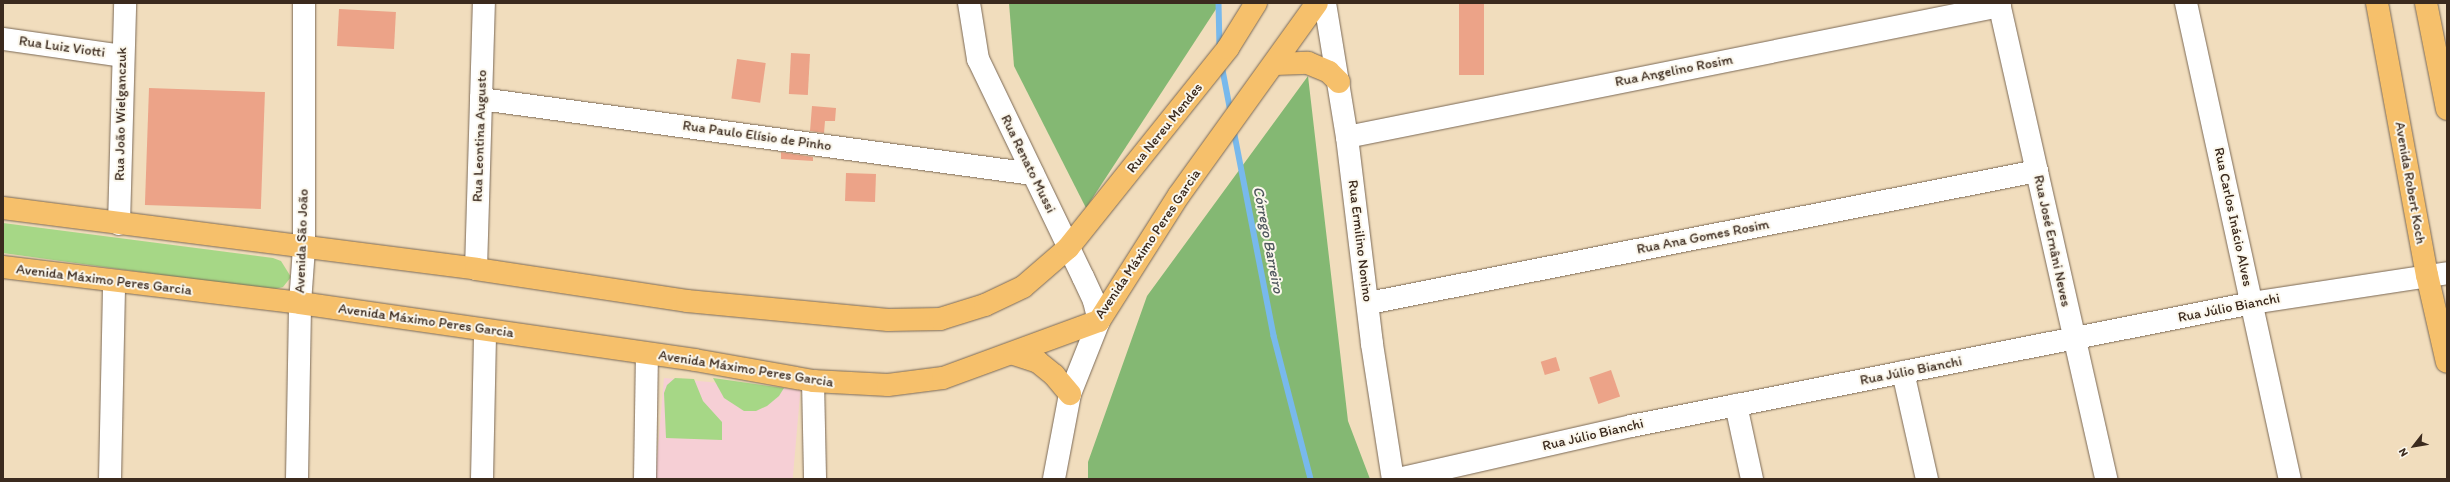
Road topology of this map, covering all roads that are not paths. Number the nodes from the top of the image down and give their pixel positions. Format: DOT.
graph roads {
  1 [pos="125,3"];
  2 [pos="304,3"];
  3 [pos="484,3"];
  4 [pos="969,3"];
  5 [pos="1256,3"];
  6 [pos="1316,3"];
  7 [pos="1325,3"];
  8 [pos="2186,3"];
  9 [pos="2377,3"];
  10 [pos="2426,3"];
  11 [pos="2000,5"];
  12 [pos="3,39"];
  13 [pos="122,56"];
  14 [pos="1275,64"];
  15 [pos="1339,82"];
  16 [pos="482,99"];
  17 [pos="2447,109"];
  18 [pos="1347,137"];
  19 [pos="2037,171"];
  20 [pos="1033,174"];
  21 [pos="3,208"];
  22 [pos="119,224"];
  23 [pos="304,248"];
  24 [pos="1068,248"];
  25 [pos="3,267"];
  26 [pos="476,269"];
  27 [pos="2437,274"];
  28 [pos="114,282"];
  29 [pos="300,303"];
  30 [pos="2252,303"];
  31 [pos="1369,304"];
  32 [pos="1099,321"];
  33 [pos="485,330"];
  34 [pos="2073,339"];
  35 [pos="647,354"];
  36 [pos="1014,354"];
  37 [pos="2447,362"];
  38 [pos="1903,372"];
  39 [pos="813,381"];
  40 [pos="1070,394"];
  41 [pos="1736,405"];
  42 [pos="110,479"];
  43 [pos="297,479"];
  44 [pos="482,479"];
  45 [pos="645,479"];
  46 [pos="815,479"];
  47 [pos="1054,479"];
  48 [pos="1393,479"];
  49 [pos="1398,479"];
  50 [pos="1752,479"];
  51 [pos="1927,479"];
  52 [pos="2106,479"];
  53 [pos="2290,479"];
  1 -- 13 [label="street, Rua João Wielganczuk"];
  2 -- 23 [label="street, Avenida São João"];
  3 -- 16 [label="street, Rua Leontina Augusto"];
  4 -- 20 [label="street, Rua Renato Mussi"];
  5 -- 24 [label="main road, Rua Nereu Mendes"];
  6 -- 14 [label="main road, Avenida Máximo Peres Garcia"];
  7 -- 15 [label="street, Rua Ermilino Nonino"];
  8 -- 30 [label="street, Rua Carlos Inácio Alves"];
  9 -- 27 [label="main road, Avenida Robert Koch"];
  10 -- 17 [label="main road"];
  11 -- 18 [label="street, Rua Angelino Rosim"];
  11 -- 19 [label="street, Rua José Ernâni Neves"];
  12 -- 13 [label="street, Rua Luiz Viotti"];
  13 -- 22 [label="street, Rua João Wielganczuk"];
  14 -- 15 [label="main road"];
  14 -- 32 [label="main road, Avenida Máximo Peres Garcia"];
  15 -- 18 [label="street, Rua Ermilino Nonino"];
  16 -- 20 [label="street, Rua Paulo Elísio de Pinho"];
  16 -- 26 [label="street, Rua Leontina Augusto"];
  18 -- 31 [label="street, Rua Ermilino Nonino"];
  19 -- 31 [label="street, Rua Ana Gomes Rosim"];
  19 -- 34 [label="street, Rua José Ernâni Neves"];
  20 -- 24 [label="street, Rua Renato Mussi"];
  21 -- 22 [label="main road"];
  22 -- 23 [label="main road"];
  23 -- 26 [label="main road"];
  23 -- 29 [label="street, Avenida São João"];
  24 -- 26 [label="main road"];
  24 -- 32 [label="street, Rua Renato Mussi"];
  25 -- 28 [label="main road, Avenida Máximo Peres Garcia"];
  27 -- 30 [label="street, Rua Júlio Bianchi"];
  27 -- 37 [label="main road, Avenida Robert Koch"];
  28 -- 29 [label="main road, Avenida Máximo Peres Garcia"];
  28 -- 42 [label="street"];
  29 -- 33 [label="main road, Avenida Máximo Peres Garcia"];
  29 -- 43 [label="street, Avenida São João"];
  30 -- 34 [label="street, Rua Júlio Bianchi"];
  30 -- 53 [label="street, Rua Carlos Inácio Alves"];
  31 -- 48 [label="street, Rua Ermilino Nonino"];
  32 -- 36 [label="main road, Avenida Máximo Peres Garcia"];
  32 -- 40 [label="street"];
  33 -- 35 [label="main road, Avenida Máximo Peres Garcia"];
  33 -- 44 [label="street"];
  34 -- 38 [label="street, Rua Júlio Bianchi"];
  34 -- 52 [label="street, Rua José Ernâni Neves"];
  35 -- 39 [label="main road, Avenida Máximo Peres Garcia"];
  35 -- 45 [label="street"];
  36 -- 39 [label="main road, Avenida Máximo Peres Garcia"];
  36 -- 40 [label="main road"];
  38 -- 41 [label="street, Rua Júlio Bianchi"];
  38 -- 51 [label="street"];
  39 -- 46 [label="street"];
  40 -- 47 [label="street"];
  41 -- 49 [label="street, Rua Júlio Bianchi"];
  41 -- 50 [label="street"];
}
